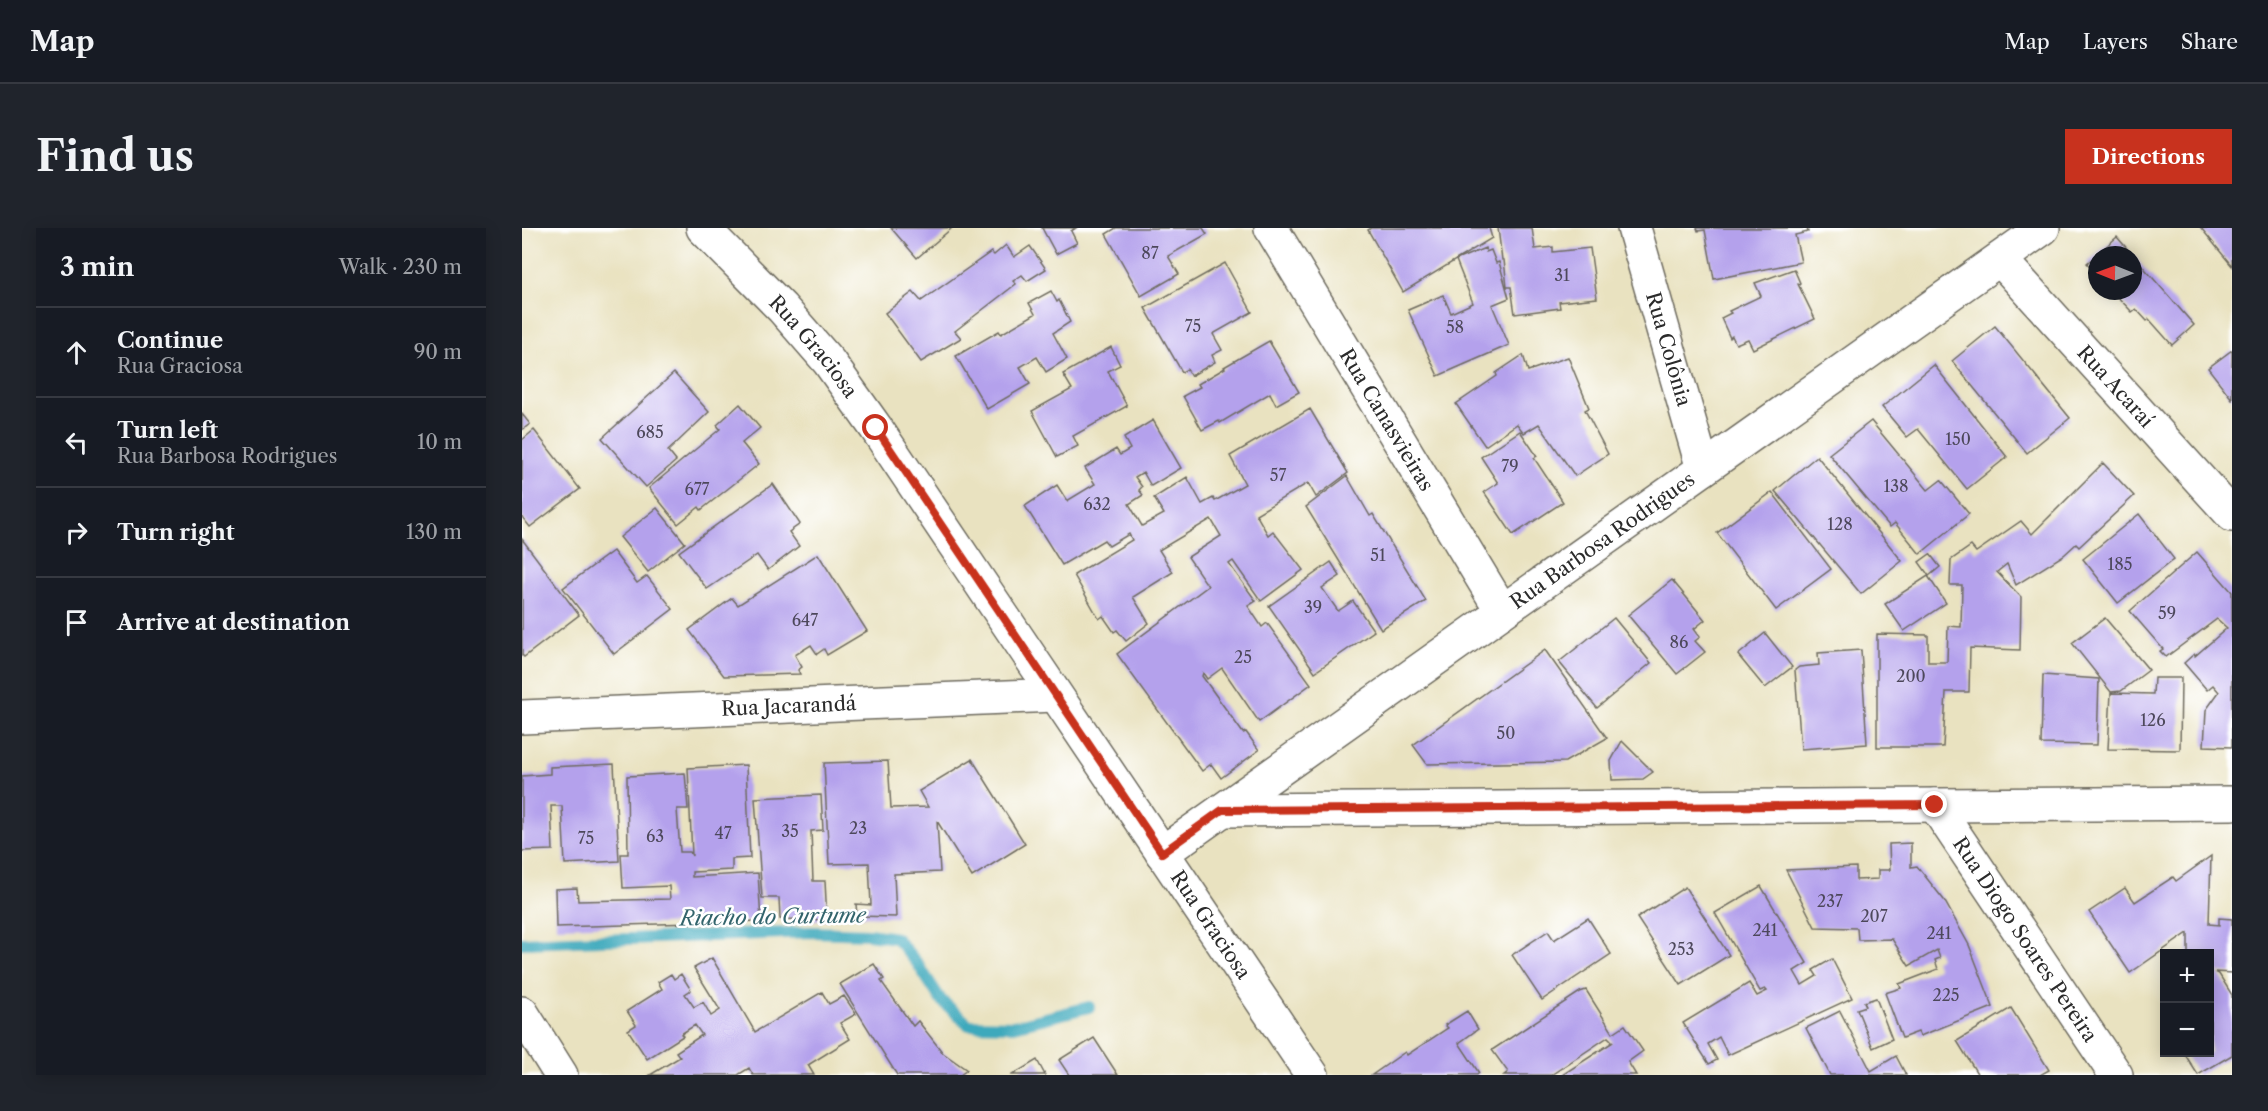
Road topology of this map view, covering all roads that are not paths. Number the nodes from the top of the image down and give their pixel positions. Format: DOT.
graph roads {
  1 [pos="703,228"];
  2 [pos="1271,228"];
  3 [pos="1634,228"];
  4 [pos="2043,228"];
  5 [pos="2000,259"];
  6 [pos="1704,469"];
  7 [pos="2232,515"];
  8 [pos="1502,611"];
  9 [pos="1055,694"];
  10 [pos="522,717"];
  11 [pos="2232,803"];
  12 [pos="1935,805"];
  13 [pos="1222,810"];
  14 [pos="1162,853"];
  15 [pos="522,1013"];
  16 [pos="561,1075"];
  17 [pos="1310,1075"];
  18 [pos="2116,1075"];
  1 -- 9 [label="street, Rua Graciosa"];
  2 -- 8 [label="street, Rua Canasvieiras"];
  3 -- 6 [label="street, Rua Colônia"];
  4 -- 5 [label="street, Rua Barbosa Rodrigues"];
  5 -- 6 [label="street, Rua Barbosa Rodrigues"];
  5 -- 7 [label="street, Rua Acaraí"];
  6 -- 8 [label="street, Rua Barbosa Rodrigues"];
  8 -- 13 [label="street, Rua Barbosa Rodrigues"];
  9 -- 10 [label="street, Rua Jacarandá"];
  9 -- 14 [label="street, Rua Graciosa"];
  11 -- 12 [label="street"];
  12 -- 13 [label="street"];
  12 -- 18 [label="street, Rua Diogo Soares Pereira"];
  13 -- 14 [label="street, Rua Barbosa Rodrigues"];
  14 -- 17 [label="street, Rua Graciosa"];
  15 -- 16 [label="street"];
}
